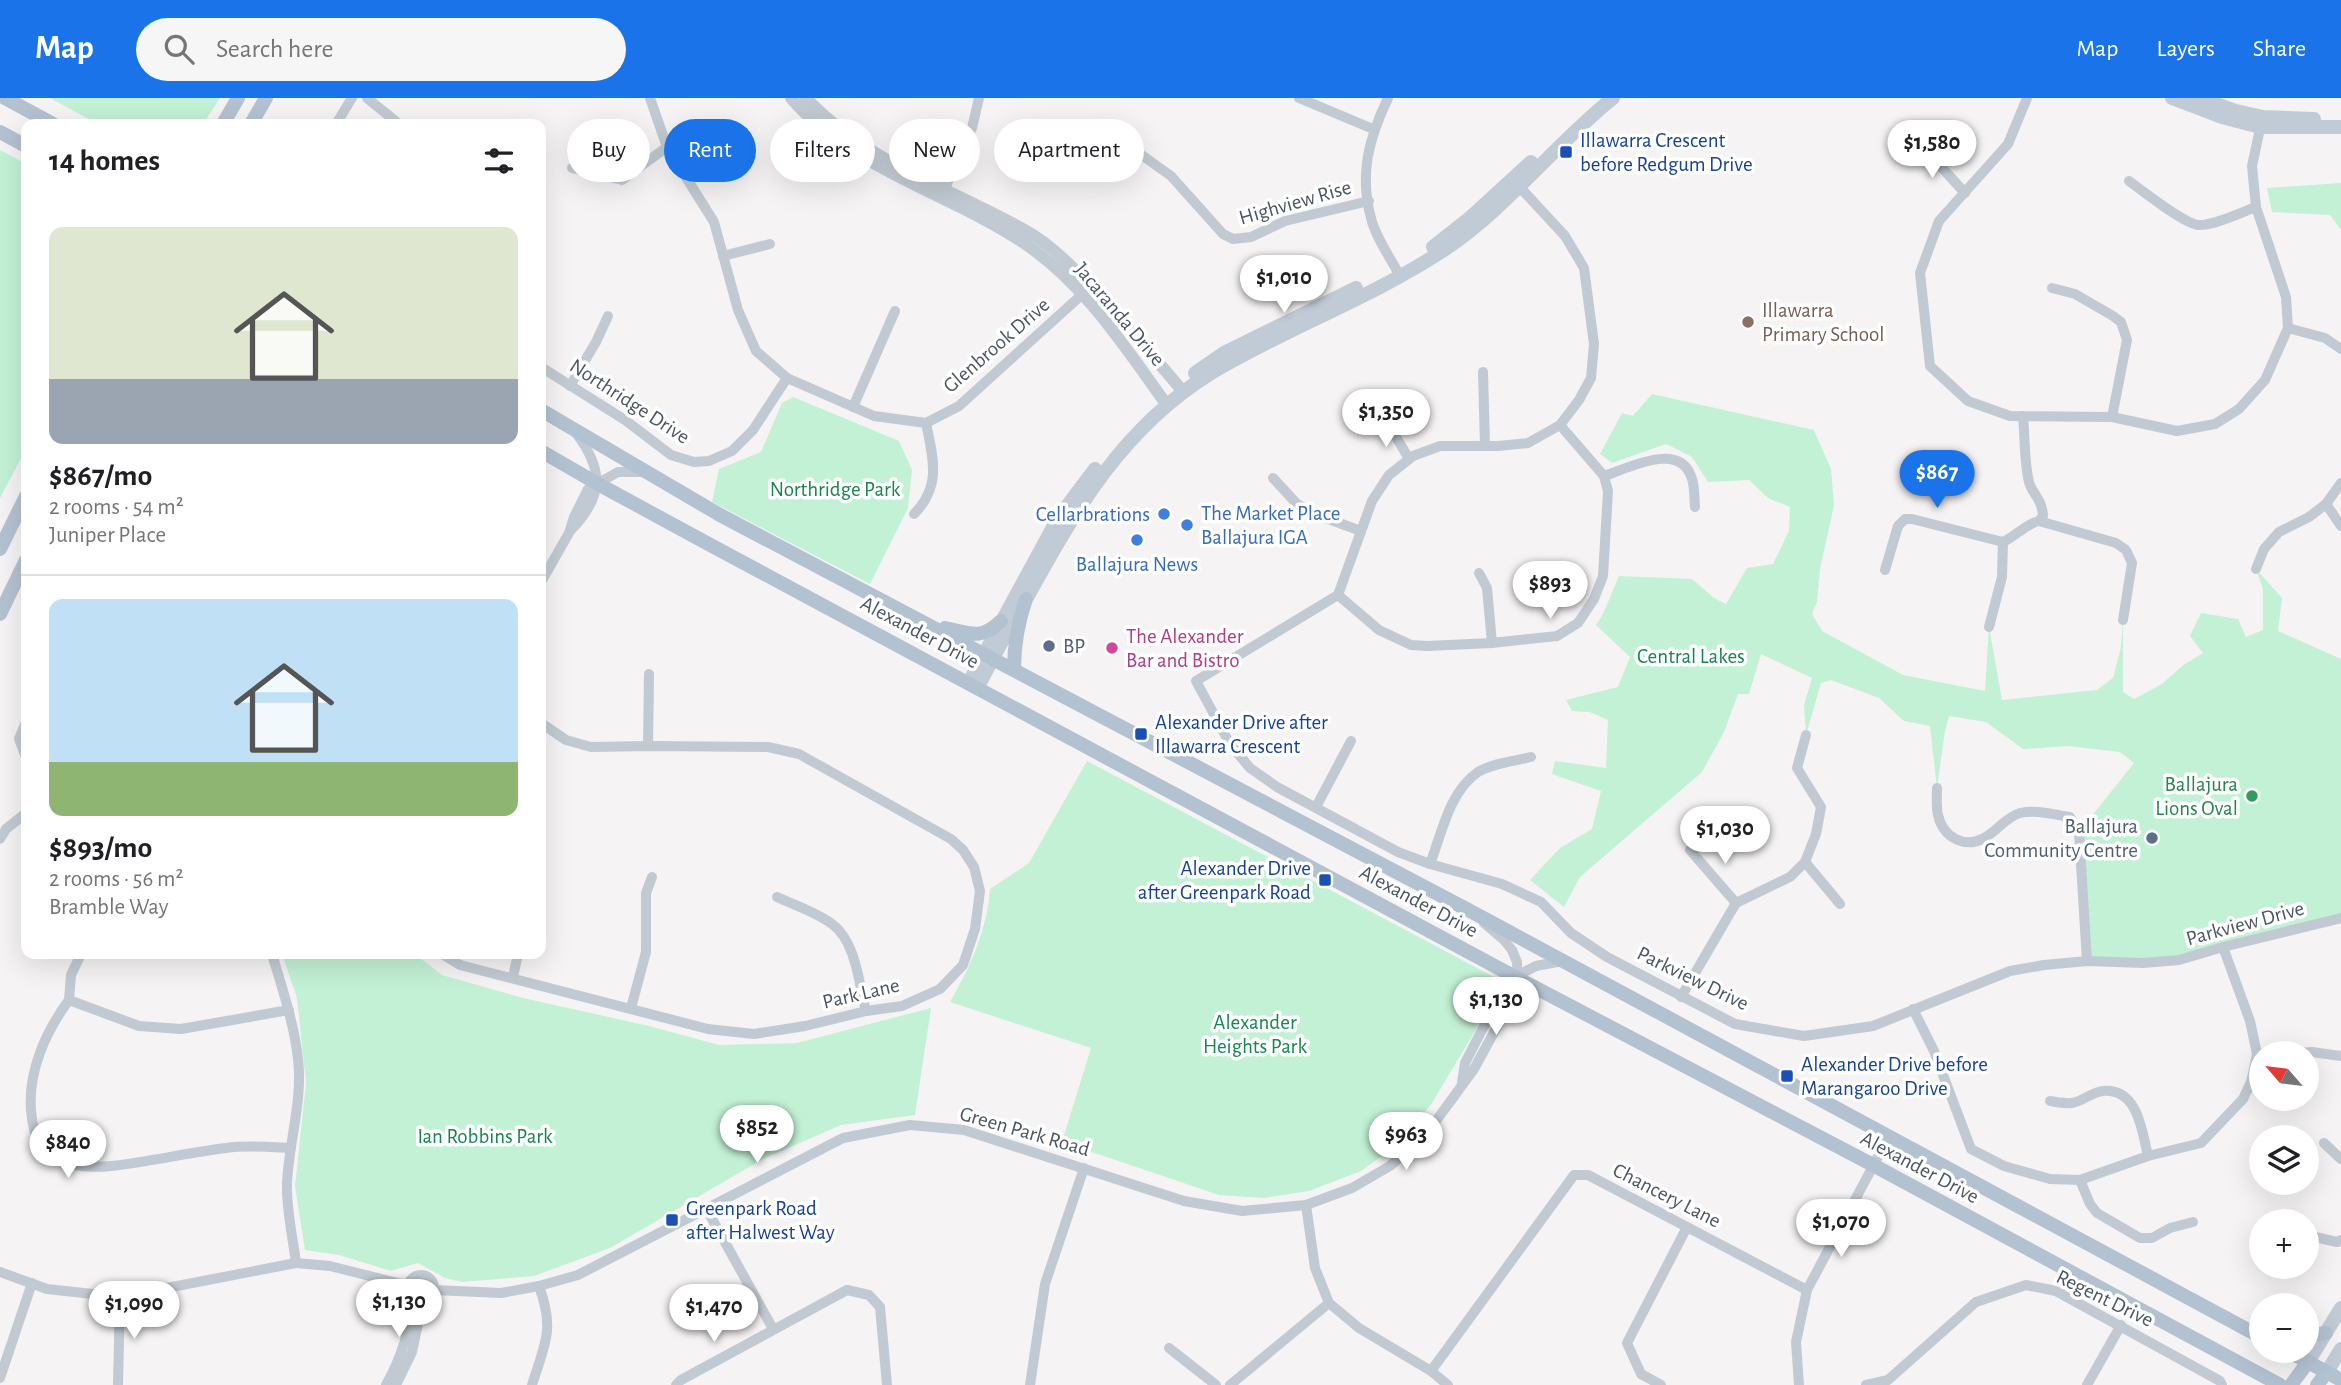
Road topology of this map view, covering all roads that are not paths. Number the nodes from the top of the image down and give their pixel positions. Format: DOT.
graph roads {
  1 [pos="5,98"];
  2 [pos="238,98"];
  3 [pos="266,98"];
  4 [pos="352,98"];
  5 [pos="368,98"];
  6 [pos="650,98"];
  7 [pos="791,98"];
  8 [pos="806,98"];
  9 [pos="979,98"];
  10 [pos="1298,98"];
  11 [pos="1388,98"];
  12 [pos="1602,98"];
  13 [pos="1613,98"];
  14 [pos="2027,98"];
  15 [pos="2172,98"];
  16 [pos="2199,98"];
  17 [pos="2341,118"];
  18 [pos="43,119"];
  19 [pos="226,119"];
  20 [pos="254,119"];
  21 [pos="339,119"];
  22 [pos="394,119"];
  23 [pos="2262,122"];
  24 [pos="2341,127"];
  25 [pos="1373,129"];
  26 [pos="0,132"];
  27 [pos="664,138"];
  28 [pos="21,143"];
  29 [pos="1922,146"];
  30 [pos="1144,157"];
  31 [pos="2129,181"];
  32 [pos="689,182"];
  33 [pos="1516,183"];
  34 [pos="1965,192"];
  35 [pos="943,194"];
  36 [pos="1369,201"];
  37 [pos="2256,207"];
  38 [pos="770,244"];
  39 [pos="723,256"];
  40 [pos="1398,272"];
  41 [pos="2052,288"];
  42 [pos="1087,291"];
  43 [pos="895,311"];
  44 [pos="608,316"];
  45 [pos="2288,328"];
  46 [pos="2341,349"];
  47 [pos="546,370"];
  48 [pos="1483,372"];
  49 [pos="787,379"];
  50 [pos="570,386"];
  51 [pos="1181,389"];
  52 [pos="1165,401"];
  53 [pos="853,407"];
  54 [pos="546,413"];
  55 [pos="2023,415"];
  56 [pos="2112,417"];
  57 [pos="926,423"];
  58 [pos="1388,423"];
  59 [pos="1560,425"];
  60 [pos="575,432"];
  61 [pos="1485,446"];
  62 [pos="546,454"];
  63 [pos="1409,459"];
  64 [pos="646,472"];
  65 [pos="1604,476"];
  66 [pos="1273,478"];
  67 [pos="2341,483"];
  68 [pos="597,484"];
  69 [pos="2326,504"];
  70 [pos="21,506"];
  71 [pos="1696,507"];
  72 [pos="914,514"];
  73 [pos="2039,521"];
  74 [pos="2341,526"];
  75 [pos="1362,531"];
  76 [pos="2003,542"];
  77 [pos="0,549"];
  78 [pos="2256,569"];
  79 [pos="21,570"];
  80 [pos="1885,570"];
  81 [pos="546,573"];
  82 [pos="1479,573"];
  83 [pos="1338,595"];
  84 [pos="1026,598"];
  85 [pos="0,614"];
  86 [pos="2123,620"];
  87 [pos="1001,621"];
  88 [pos="926,624"];
  89 [pos="1989,627"];
  90 [pos="1492,643"];
  91 [pos="988,656"];
  92 [pos="1014,670"];
  93 [pos="649,674"];
  94 [pos="973,684"];
  95 [pos="546,726"];
  96 [pos="1806,735"];
  97 [pos="1351,741"];
  98 [pos="648,746"];
  99 [pos="1531,757"];
  100 [pos="1937,788"];
  101 [pos="1316,807"];
  102 [pos="21,817"];
  103 [pos="0,839"];
  104 [pos="1690,850"];
  105 [pos="1805,862"];
  106 [pos="1430,864"];
  107 [pos="652,877"];
  108 [pos="777,897"];
  109 [pos="1736,903"];
  110 [pos="1840,904"];
  111 [pos="1474,913"];
  112 [pos="2341,918"];
  113 [pos="2223,947"];
  114 [pos="79,959"];
  115 [pos="274,959"];
  116 [pos="450,959"];
  117 [pos="518,959"];
  118 [pos="1562,960"];
  119 [pos="2087,961"];
  120 [pos="513,977"];
  121 [pos="1517,978"];
  122 [pos="1681,997"];
  123 [pos="69,1000"];
  124 [pos="631,1008"];
  125 [pos="1913,1009"];
  126 [pos="289,1010"];
  127 [pos="866,1011"];
  128 [pos="2255,1041"];
  129 [pos="2319,1053"];
  130 [pos="2341,1056"];
  131 [pos="2249,1086"];
  132 [pos="2050,1101"];
  133 [pos="1889,1136"];
  134 [pos="2324,1143"];
  135 [pos="290,1148"];
  136 [pos="2148,1156"];
  137 [pos="2341,1159"];
  138 [pos="1873,1165"];
  139 [pos="1084,1168"];
  140 [pos="2080,1180"];
  141 [pos="1306,1205"];
  142 [pos="706,1208"];
  143 [pos="2193,1222"];
  144 [pos="1687,1227"];
  145 [pos="2319,1238"];
  146 [pos="2341,1240"];
  147 [pos="296,1264"];
  148 [pos="0,1272"];
  149 [pos="32,1283"];
  150 [pos="408,1286"];
  151 [pos="539,1286"];
  152 [pos="434,1290"];
  153 [pos="1807,1290"];
  154 [pos="120,1297"];
  155 [pos="412,1298"];
  156 [pos="423,1300"];
  157 [pos="1329,1303"];
  158 [pos="2341,1308"];
  159 [pos="2121,1325"];
  160 [pos="773,1329"];
  161 [pos="2249,1329"];
  162 [pos="2326,1333"];
  163 [pos="2319,1334"];
  164 [pos="2319,1344"];
  165 [pos="1169,1348"];
  166 [pos="2341,1349"];
  167 [pos="2307,1363"];
  168 [pos="2310,1363"];
  169 [pos="1431,1371"];
  170 [pos="2328,1372"];
  171 [pos="0,1378"];
  172 [pos="2259,1379"];
  173 [pos="2341,1380"];
  174 [pos="118,1385"];
  175 [pos="386,1385"];
  176 [pos="396,1385"];
  177 [pos="532,1385"];
  178 [pos="676,1385"];
  179 [pos="887,1385"];
  180 [pos="1031,1385"];
  181 [pos="1216,1385"];
  182 [pos="1230,1385"];
  183 [pos="1448,1385"];
  184 [pos="1661,1385"];
  185 [pos="1799,1385"];
  186 [pos="1866,1385"];
  187 [pos="2087,1385"];
  188 [pos="2222,1385"];
  189 [pos="2280,1385"];
  190 [pos="2291,1385"];
  191 [pos="2317,1385"];
  1 -- 18 [label="main road"];
  2 -- 19 [label="main road"];
  3 -- 20 [label="main road"];
  4 -- 21 [label="street"];
  5 -- 22 [label="street"];
  6 -- 27 [label="street"];
  7 -- 35 [label="street, Jacaranda Drive"];
  8 -- 35 [label="street, Jacaranda Drive"];
  9 -- 35 [label="street"];
  10 -- 25 [label="street"];
  11 -- 25 [label="street"];
  12 -- 33 [label="main road"];
  13 -- 33 [label="main road"];
  14 -- 34 [label="street"];
  15 -- 23 [label="main road"];
  16 -- 23 [label="main road"];
  17 -- 23 [label="main road"];
  23 -- 24 [label="main road"];
  23 -- 37 [label="street"];
  25 -- 36 [label="street"];
  26 -- 28 [label="main road"];
  29 -- 34 [label="street"];
  30 -- 36 [label="street, Highview Rise"];
  31 -- 37 [label="street"];
  32 -- 39 [label="street"];
  33 -- 40 [label="main road"];
  33 -- 59 [label="street"];
  34 -- 55 [label="street"];
  35 -- 42 [label="street, Jacaranda Drive"];
  36 -- 40 [label="street"];
  37 -- 45 [label="street"];
  38 -- 39 [label="street"];
  39 -- 49 [label="street"];
  40 -- 51 [label="main road"];
  41 -- 56 [label="street"];
  42 -- 51 [label="street, Jacaranda Drive"];
  42 -- 52 [label="street, Jacaranda Drive"];
  42 -- 57 [label="street, Glenbrook Drive"];
  43 -- 53 [label="street"];
  44 -- 50 [label="street"];
  45 -- 46 [label="street"];
  45 -- 56 [label="street"];
  47 -- 50 [label="street, Northridge Drive"];
  48 -- 61 [label="street"];
  49 -- 50 [label="street, Northridge Drive"];
  49 -- 53 [label="street"];
  51 -- 52 [label="main road"];
  52 -- 84 [label="main road"];
  52 -- 87 [label="main road"];
  53 -- 57 [label="street"];
  54 -- 60 [label="main road, Alexander Drive"];
  55 -- 56 [label="street"];
  55 -- 73 [label="street"];
  57 -- 72 [label="street"];
  58 -- 63 [label="street"];
  59 -- 61 [label="street"];
  59 -- 65 [label="street"];
  60 -- 64 [label="main road, Alexander Drive"];
  60 -- 68 [label="street"];
  61 -- 63 [label="street"];
  62 -- 68 [label="main road, Alexander Drive"];
  63 -- 75 [label="street"];
  64 -- 68 [label="street"];
  64 -- 88 [label="main road, Alexander Drive"];
  65 -- 71 [label="street"];
  65 -- 90 [label="street"];
  66 -- 75 [label="street"];
  67 -- 69 [label="street"];
  68 -- 81 [label="street"];
  68 -- 94 [label="main road, Alexander Drive"];
  69 -- 74 [label="street"];
  69 -- 78 [label="street"];
  70 -- 77 [label="main road"];
  73 -- 76 [label="street"];
  73 -- 86 [label="street"];
  75 -- 83 [label="street"];
  76 -- 80 [label="street"];
  76 -- 89 [label="street"];
  79 -- 85 [label="main road"];
  82 -- 90 [label="street"];
  83 -- 90 [label="street"];
  83 -- 101 [label="street, Parkview Drive"];
  84 -- 91 [label="main road"];
  84 -- 92 [label="main road"];
  87 -- 88 [label="main road"];
  87 -- 91 [label="main road"];
  88 -- 91 [label="main road, Alexander Drive"];
  91 -- 92 [label="main road, Alexander Drive"];
  91 -- 94 [label="main road"];
  92 -- 111 [label="main road, Alexander Drive"];
  93 -- 98 [label="street"];
  94 -- 121 [label="main road, Alexander Drive"];
  95 -- 98 [label="street, Park Lane"];
  96 -- 105 [label="street"];
  97 -- 101 [label="street"];
  98 -- 127 [label="street, Park Lane"];
  99 -- 106 [label="street"];
  100 -- 119 [label="street"];
  101 -- 106 [label="street, Parkview Drive"];
  102 -- 103 [label="street"];
  104 -- 109 [label="street"];
  105 -- 109 [label="street"];
  105 -- 110 [label="street"];
  106 -- 122 [label="street, Parkview Drive"];
  107 -- 124 [label="street"];
  108 -- 127 [label="street"];
  109 -- 122 [label="street"];
  111 -- 118 [label="main road, Alexander Drive"];
  111 -- 121 [label="street"];
  112 -- 113 [label="street, Parkview Drive"];
  113 -- 119 [label="street, Parkview Drive"];
  113 -- 128 [label="street"];
  114 -- 123 [label="street"];
  115 -- 126 [label="street"];
  116 -- 120 [label="street, Park Lane"];
  117 -- 120 [label="street"];
  118 -- 121 [label="street"];
  118 -- 133 [label="main road, Alexander Drive"];
  119 -- 125 [label="street, Parkview Drive"];
  120 -- 124 [label="street, Park Lane"];
  121 -- 138 [label="main road, Alexander Drive"];
  121 -- 141 [label="street, Green Park Road"];
  122 -- 125 [label="street, Parkview Drive"];
  123 -- 126 [label="street"];
  123 -- 135 [label="street"];
  124 -- 127 [label="street, Park Lane"];
  125 -- 140 [label="street"];
  126 -- 135 [label="street"];
  129 -- 130 [label="street"];
  131 -- 136 [label="street"];
  132 -- 136 [label="street"];
  133 -- 138 [label="street"];
  133 -- 161 [label="main road, Alexander Drive"];
  134 -- 137 [label="street"];
  135 -- 147 [label="street"];
  136 -- 140 [label="street"];
  138 -- 153 [label="street"];
  138 -- 172 [label="main road, Alexander Drive"];
  139 -- 141 [label="street, Green Park Road"];
  139 -- 142 [label="street, Green Park Road"];
  139 -- 180 [label="street"];
  140 -- 143 [label="street"];
  141 -- 157 [label="street"];
  142 -- 151 [label="street, Green Park Road"];
  142 -- 160 [label="street"];
  144 -- 153 [label="street, Chancery Lane"];
  144 -- 169 [label="street, Chancery Lane"];
  144 -- 184 [label="street"];
  145 -- 146 [label="street"];
  147 -- 150 [label="street"];
  147 -- 154 [label="street"];
  148 -- 149 [label="street"];
  149 -- 154 [label="street"];
  149 -- 171 [label="street"];
  150 -- 152 [label="street"];
  150 -- 155 [label="street"];
  151 -- 152 [label="street, Green Park Road"];
  151 -- 177 [label="street"];
  152 -- 156 [label="street"];
  153 -- 185 [label="street"];
  154 -- 174 [label="street"];
  155 -- 156 [label="street"];
  155 -- 175 [label="street"];
  156 -- 176 [label="street"];
  157 -- 169 [label="street"];
  157 -- 182 [label="street"];
  158 -- 162 [label="main road"];
  159 -- 186 [label="street, Regent Drive"];
  159 -- 187 [label="street"];
  159 -- 188 [label="street, Regent Drive"];
  160 -- 178 [label="street"];
  160 -- 179 [label="street"];
  162 -- 163 [label="main road"];
  162 -- 164 [label="main road"];
  165 -- 181 [label="street"];
  166 -- 170 [label="main road"];
  167 -- 190 [label="main road"];
  168 -- 170 [label="main road"];
  169 -- 183 [label="street"];
  170 -- 173 [label="main road"];
  170 -- 191 [label="main road"];
  172 -- 189 [label="main road, Alexander Drive"];
}
